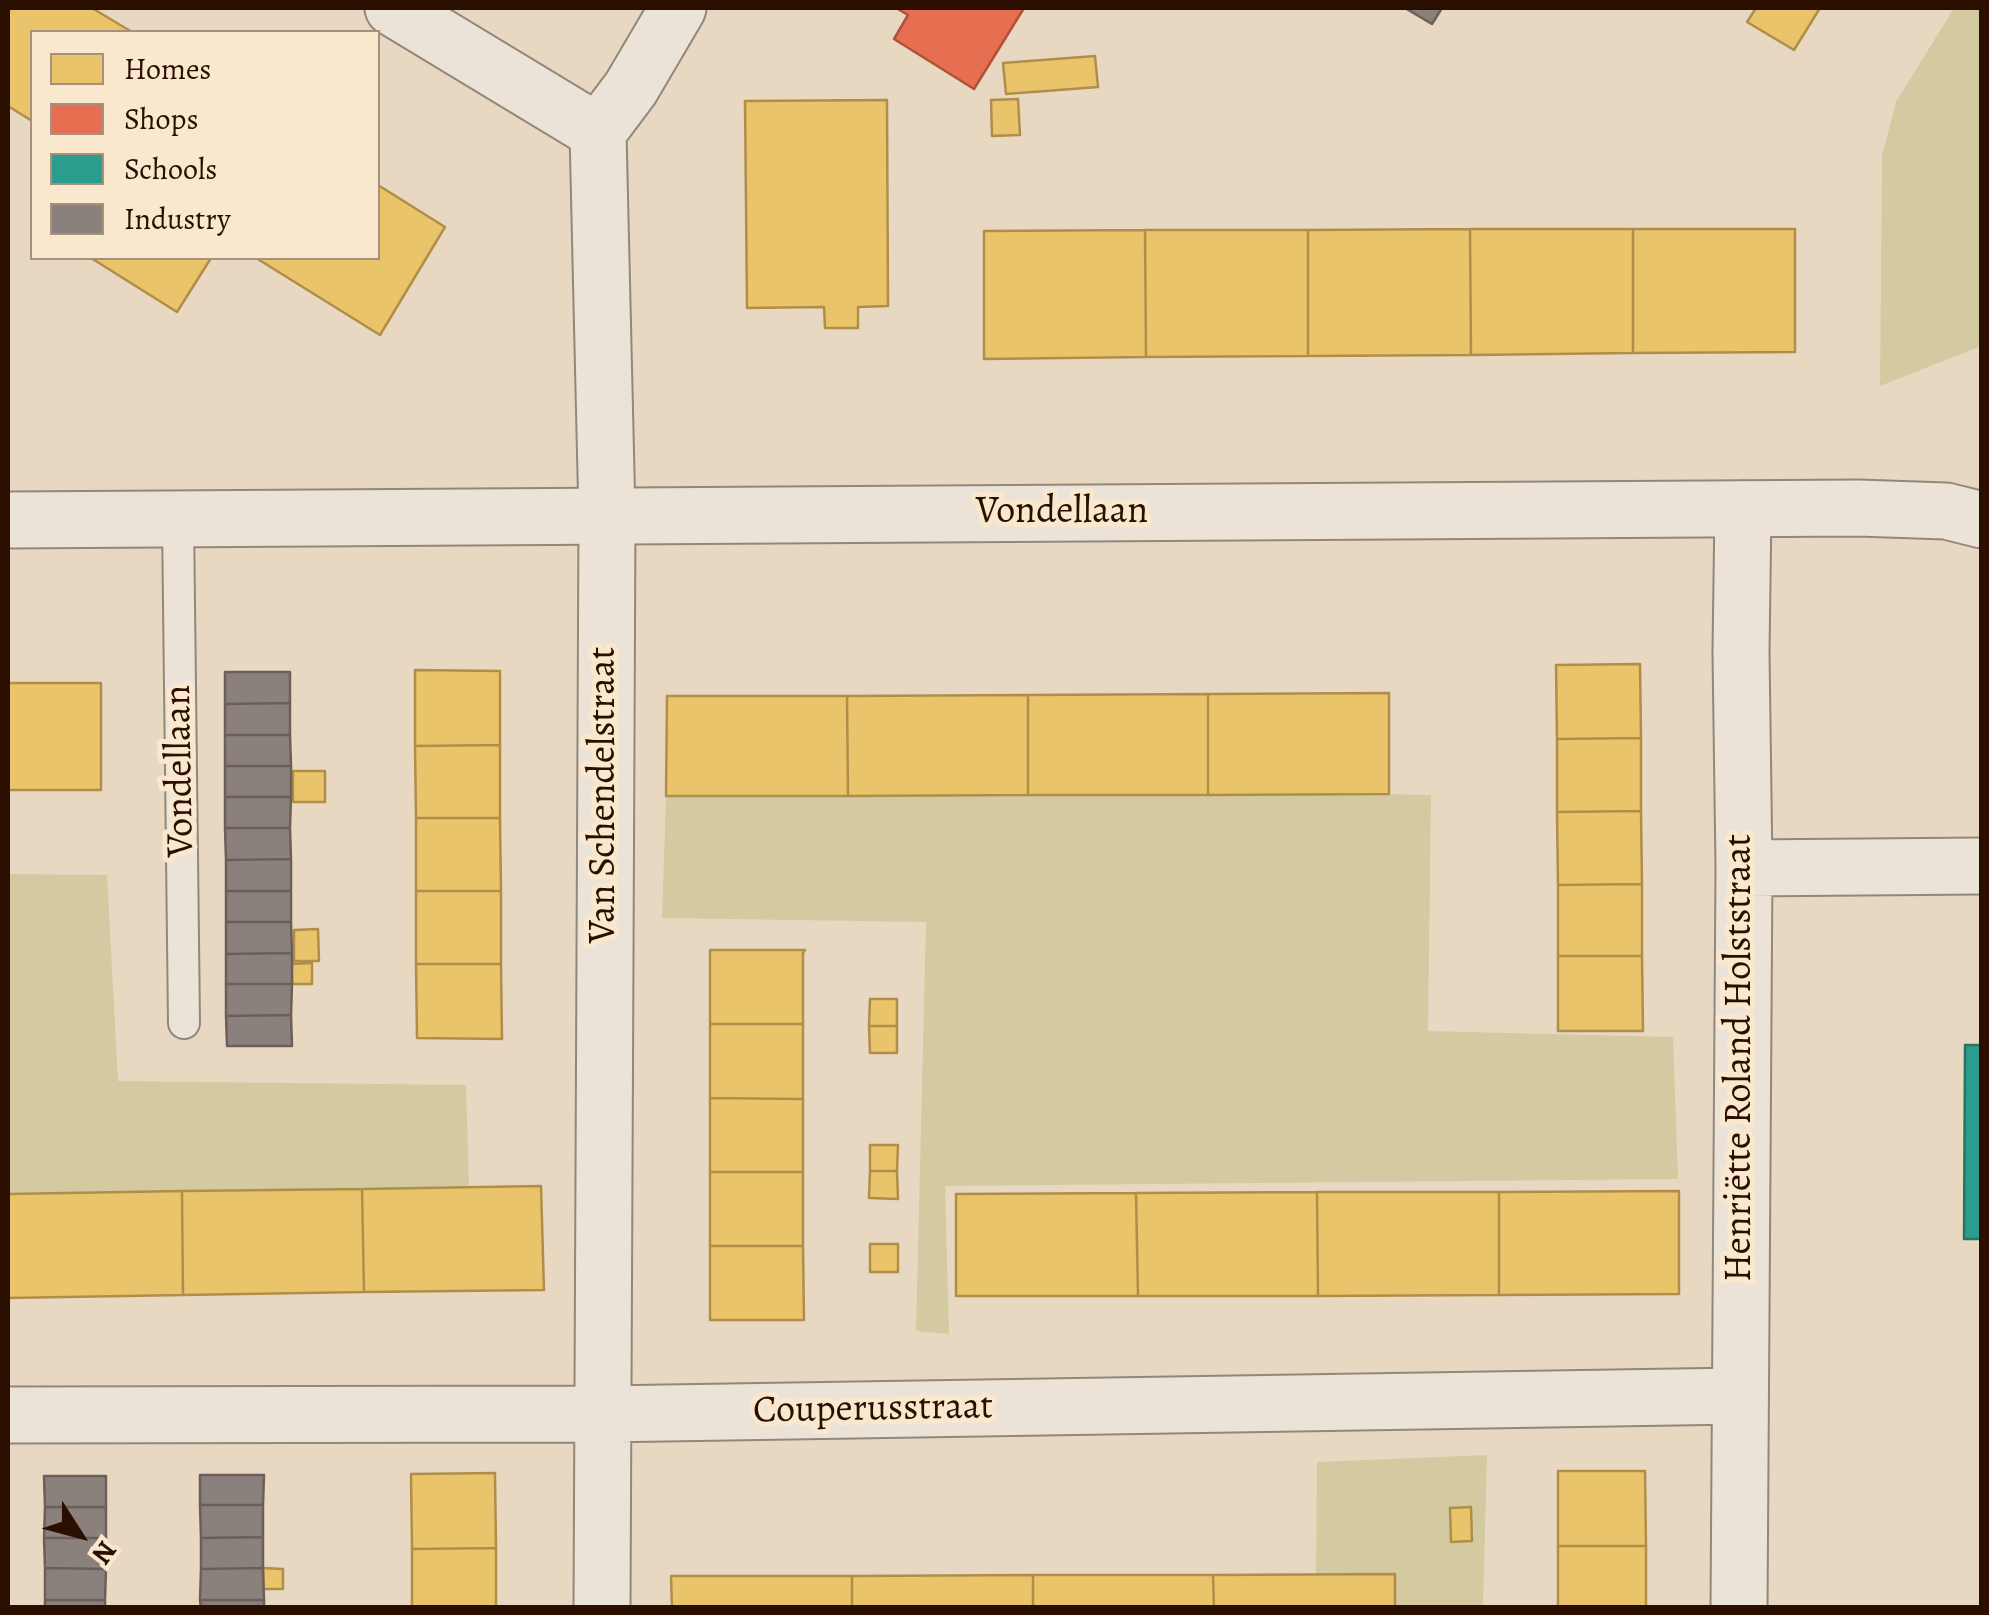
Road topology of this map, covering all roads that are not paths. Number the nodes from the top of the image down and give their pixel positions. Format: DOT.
graph roads {
  1 [pos="393,8"];
  2 [pos="678,8"];
  3 [pos="598,132"];
  4 [pos="1743,509"];
  5 [pos="1970,509"];
  6 [pos="607,517"];
  7 [pos="178,519"];
  8 [pos="8,520"];
  9 [pos="1982,866"];
  10 [pos="1744,868"];
  11 [pos="184,1024"];
  12 [pos="1739,1396"];
  13 [pos="602,1414"];
  14 [pos="8,1415"];
  15 [pos="602,1608"];
  16 [pos="1739,1608"];
  1 -- 3 [label="street"];
  2 -- 3 [label="street"];
  3 -- 6 [label="street, Van Schendelstraat"];
  4 -- 5 [label="street, Vondellaan"];
  4 -- 6 [label="street, Vondellaan"];
  4 -- 10 [label="street, Henriëtte Roland Holststraat"];
  6 -- 7 [label="street, Vondellaan"];
  6 -- 13 [label="street, Van Schendelstraat"];
  7 -- 8 [label="street, Vondellaan"];
  7 -- 11 [label="lane, Vondellaan"];
  9 -- 10 [label="street"];
  10 -- 12 [label="street, Henriëtte Roland Holststraat"];
  12 -- 13 [label="street, Couperusstraat"];
  12 -- 16 [label="street, Henriëtte Roland Holststraat"];
  13 -- 14 [label="street, Couperusstraat"];
  13 -- 15 [label="street, Van Schendelstraat"];
}
